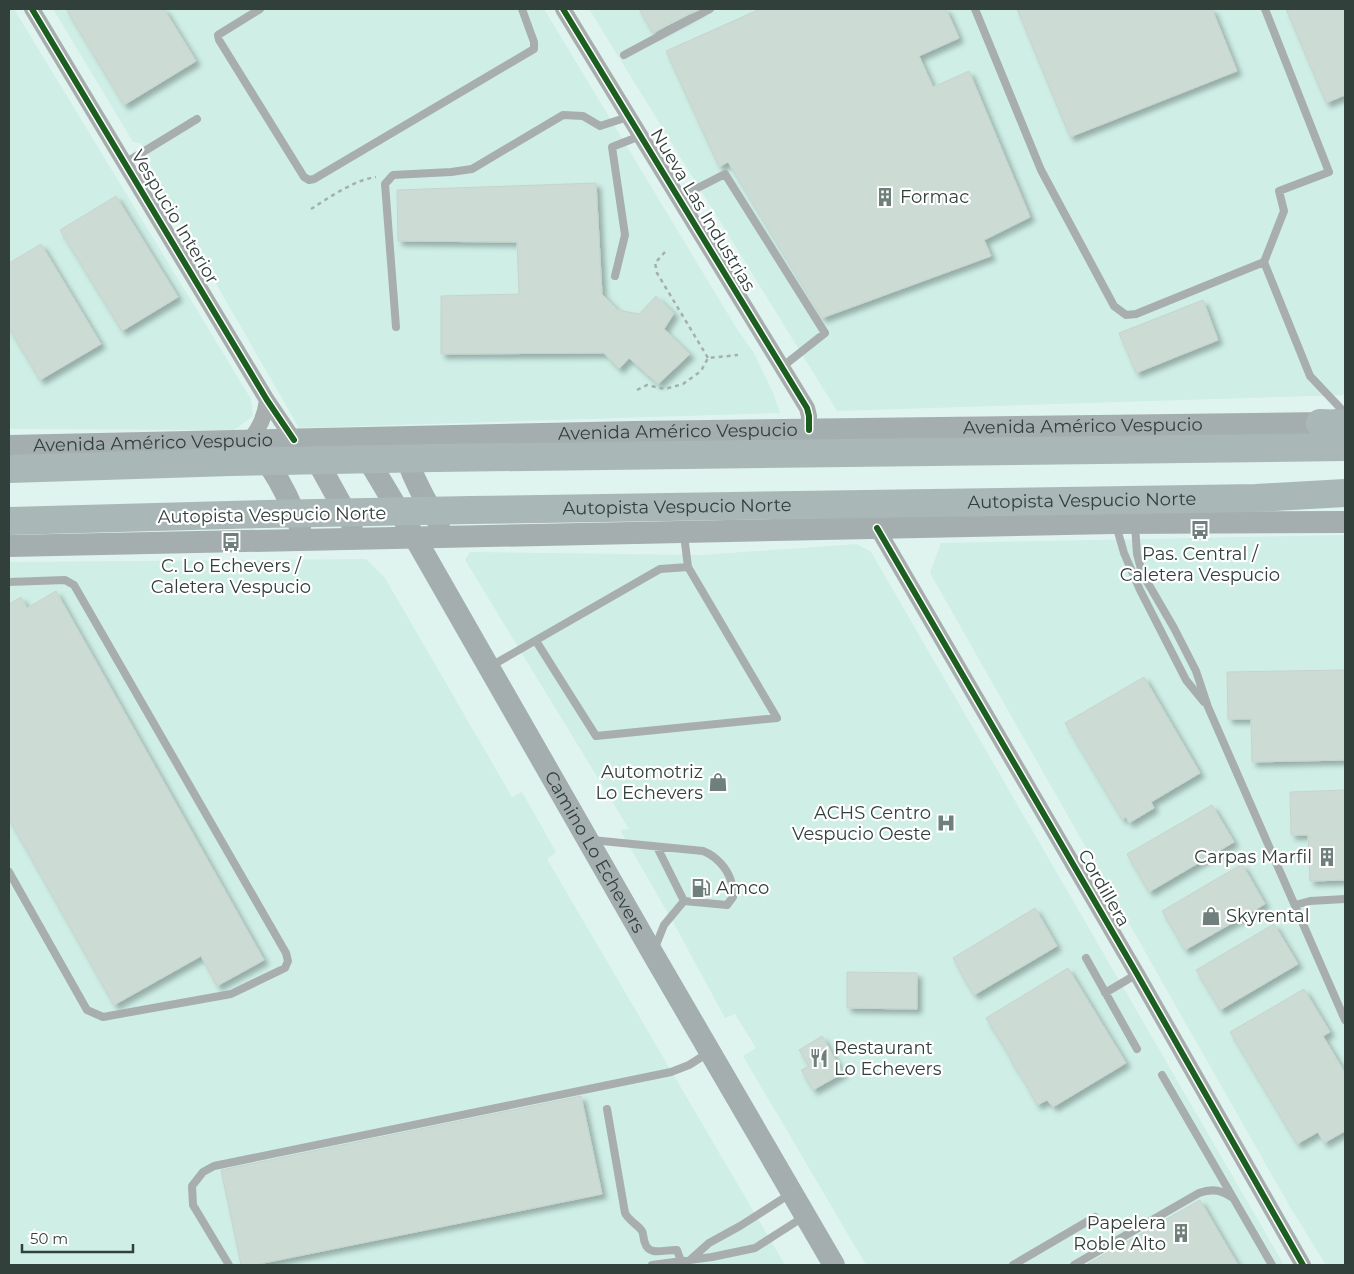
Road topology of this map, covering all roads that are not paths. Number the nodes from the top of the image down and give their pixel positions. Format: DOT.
graph roads {
  1 [pos="32,9"];
  2 [pos="260,9"];
  3 [pos="523,9"];
  4 [pos="563,9"];
  5 [pos="710,9"];
  6 [pos="975,9"];
  7 [pos="1265,9"];
  8 [pos="624,55"];
  9 [pos="628,117"];
  10 [pos="197,119"];
  11 [pos="640,136"];
  12 [pos="125,164"];
  13 [pos="678,198"];
  14 [pos="1264,262"];
  15 [pos="616,276"];
  16 [pos="396,327"];
  17 [pos="782,367"];
  18 [pos="267,400"];
  19 [pos="1345,413"];
  20 [pos="1337,422"];
  21 [pos="809,430"];
  22 [pos="400,438"];
  23 [pos="356,439"];
  24 [pos="250,440"];
  25 [pos="300,440"];
  26 [pos="9,446"];
  27 [pos="1345,447"];
  28 [pos="9,469"];
  29 [pos="1345,494"];
  30 [pos="9,521"];
  31 [pos="1345,522"];
  32 [pos="1125,523"];
  33 [pos="877,528"];
  34 [pos="684,532"];
  35 [pos="453,537"];
  36 [pos="360,538"];
  37 [pos="415,538"];
  38 [pos="304,539"];
  39 [pos="9,546"];
  40 [pos="688,567"];
  41 [pos="437,577"];
  42 [pos="9,582"];
  43 [pos="536,641"];
  44 [pos="489,667"];
  45 [pos="1208,707"];
  46 [pos="588,840"];
  47 [pos="657,847"];
  48 [pos="9,872"];
  49 [pos="1345,900"];
  50 [pos="684,901"];
  51 [pos="1294,905"];
  52 [pos="653,954"];
  53 [pos="1086,958"];
  54 [pos="1137,974"];
  55 [pos="1104,993"];
  56 [pos="1345,1020"];
  57 [pos="1137,1049"];
  58 [pos="710,1052"];
  59 [pos="1162,1075"];
  60 [pos="607,1108"];
  61 [pos="792,1192"];
  62 [pos="1233,1198"];
  63 [pos="806,1216"];
  64 [pos="1095,1217"];
  65 [pos="690,1260"];
  66 [pos="681,1261"];
  67 [pos="829,1264"];
  68 [pos="229,1265"];
  69 [pos="652,1265"];
  70 [pos="1013,1265"];
  71 [pos="1074,1265"];
  72 [pos="1272,1265"];
  73 [pos="1303,1265"];
  1 -- 12 [label="street, Vespucio Interior"];
  2 -- 3 [label="lane"];
  4 -- 9 [label="street, Nueva Las Industrias"];
  5 -- 8 [label="lane"];
  6 -- 14 [label="lane"];
  7 -- 14 [label="lane"];
  9 -- 11 [label="street, Nueva Las Industrias"];
  9 -- 16 [label="lane"];
  10 -- 12 [label="lane"];
  11 -- 13 [label="street, Nueva Las Industrias"];
  11 -- 15 [label="lane"];
  12 -- 18 [label="street, Vespucio Interior"];
  13 -- 17 [label="street, Nueva Las Industrias"];
  13 -- 17 [label="lane"];
  14 -- 19 [label="lane"];
  17 -- 21 [label="street, Nueva Las Industrias"];
  18 -- 24 [label="street"];
  18 -- 25 [label="street, Vespucio Interior"];
  20 -- 21 [label="main road, Avenida Américo Vespucio"];
  21 -- 22 [label="main road, Avenida Américo Vespucio"];
  22 -- 23 [label="main road, Avenida Américo Vespucio"];
  22 -- 35 [label="main road"];
  23 -- 25 [label="main road, Avenida Américo Vespucio"];
  23 -- 37 [label="main road, Camino Lo Echevers"];
  24 -- 25 [label="main road, Avenida Américo Vespucio"];
  24 -- 26 [label="main road, Avenida Américo Vespucio"];
  24 -- 38 [label="main road"];
  25 -- 36 [label="main road"];
  27 -- 28 [label="highway, bridge"];
  29 -- 30 [label="highway, Autopista Vespucio Norte, bridge"];
  31 -- 32 [label="main road"];
  32 -- 33 [label="main road"];
  32 -- 45 [label="lane"];
  32 -- 45 [label="lane"];
  33 -- 34 [label="main road"];
  33 -- 54 [label="street, Cordillera"];
  34 -- 35 [label="main road"];
  34 -- 40 [label="lane"];
  35 -- 37 [label="main road"];
  35 -- 41 [label="main road"];
  36 -- 37 [label="main road"];
  36 -- 38 [label="main road"];
  37 -- 41 [label="main road, Camino Lo Echevers"];
  38 -- 39 [label="main road"];
  40 -- 43 [label="lane"];
  40 -- 43 [label="lane"];
  41 -- 44 [label="main road, Camino Lo Echevers"];
  42 -- 48 [label="lane"];
  43 -- 44 [label="lane"];
  44 -- 46 [label="main road, Camino Lo Echevers"];
  45 -- 51 [label="lane"];
  46 -- 47 [label="lane"];
  46 -- 52 [label="main road, Camino Lo Echevers"];
  47 -- 50 [label="lane"];
  47 -- 50 [label="lane"];
  49 -- 51 [label="lane"];
  50 -- 52 [label="lane"];
  51 -- 56 [label="lane"];
  52 -- 58 [label="main road, Camino Lo Echevers"];
  53 -- 55 [label="lane"];
  54 -- 55 [label="lane"];
  54 -- 73 [label="street, Cordillera"];
  55 -- 57 [label="lane"];
  58 -- 61 [label="main road, Camino Lo Echevers"];
  58 -- 68 [label="lane"];
  59 -- 62 [label="lane"];
  60 -- 66 [label="lane"];
  61 -- 63 [label="main road, Camino Lo Echevers"];
  61 -- 65 [label="lane"];
  62 -- 71 [label="lane"];
  62 -- 72 [label="lane"];
  63 -- 65 [label="lane"];
  63 -- 67 [label="main road, Camino Lo Echevers"];
  64 -- 70 [label="lane"];
  65 -- 66 [label="lane"];
  66 -- 69 [label="lane"];
}
